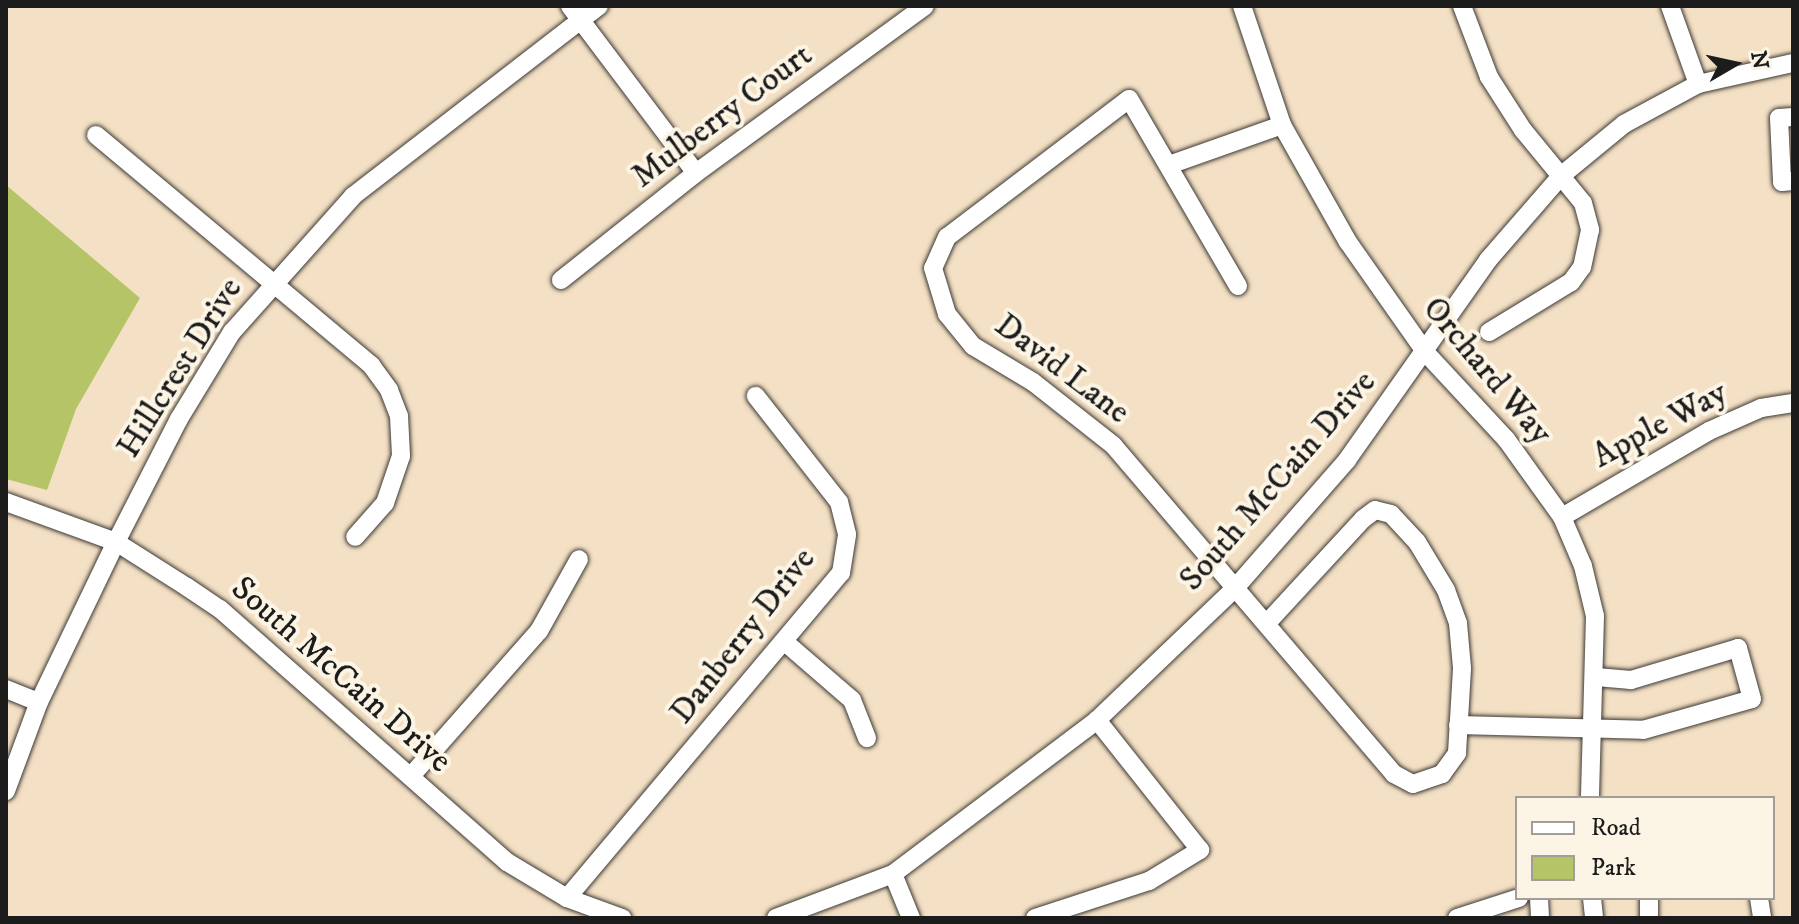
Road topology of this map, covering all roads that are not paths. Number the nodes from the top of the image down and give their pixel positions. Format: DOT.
graph roads {
  1 [pos="599,6"];
  2 [pos="925,6"];
  3 [pos="1242,6"];
  4 [pos="1462,6"];
  5 [pos="1670,6"];
  6 [pos="575,13"];
  7 [pos="1793,63"];
  8 [pos="1698,84"];
  9 [pos="1793,117"];
  10 [pos="1282,125"];
  11 [pos="96,135"];
  12 [pos="1169,165"];
  13 [pos="696,173"];
  14 [pos="1562,175"];
  15 [pos="1793,181"];
  16 [pos="561,280"];
  17 [pos="273,281"];
  18 [pos="1238,286"];
  19 [pos="1489,332"];
  20 [pos="1426,353"];
  21 [pos="756,396"];
  22 [pos="1793,403"];
  23 [pos="6,502"];
  24 [pos="1562,517"];
  25 [pos="355,537"];
  26 [pos="116,542"];
  27 [pos="579,559"];
  28 [pos="1236,587"];
  29 [pos="1269,621"];
  30 [pos="786,643"];
  31 [pos="1596,677"];
  32 [pos="6,689"];
  33 [pos="39,702"];
  34 [pos="1097,720"];
  35 [pos="1458,725"];
  36 [pos="1594,729"];
  37 [pos="867,738"];
  38 [pos="411,776"];
  39 [pos="6,791"];
  40 [pos="1590,796"];
  41 [pos="893,874"];
  42 [pos="567,898"];
  43 [pos="1515,899"];
  44 [pos="622,918"];
  45 [pos="776,918"];
  46 [pos="911,918"];
  47 [pos="1035,918"];
  48 [pos="1457,918"];
  1 -- 6 [label="street, Hillcrest Drive"];
  2 -- 13 [label="street, Mulberry Court"];
  3 -- 10 [label="street, Orchard Way"];
  4 -- 14 [label="street"];
  5 -- 8 [label="street"];
  6 -- 13 [label="street"];
  6 -- 17 [label="street, Hillcrest Drive"];
  7 -- 8 [label="street, South McCain Drive"];
  8 -- 14 [label="street, South McCain Drive"];
  9 -- 15 [label="street"];
  10 -- 12 [label="street"];
  10 -- 20 [label="street, Orchard Way"];
  11 -- 17 [label="street"];
  12 -- 18 [label="street, David Lane"];
  12 -- 28 [label="street, David Lane"];
  13 -- 16 [label="street, Mulberry Court"];
  14 -- 19 [label="street"];
  14 -- 20 [label="street, South McCain Drive"];
  17 -- 25 [label="street"];
  17 -- 26 [label="street, Hillcrest Drive"];
  20 -- 24 [label="street, Orchard Way"];
  20 -- 28 [label="street, South McCain Drive"];
  21 -- 30 [label="street, Danberry Drive"];
  22 -- 24 [label="street, Apple Way"];
  23 -- 26 [label="street, South McCain Drive"];
  24 -- 31 [label="street, Orchard Way"];
  26 -- 33 [label="street, Hillcrest Drive"];
  26 -- 38 [label="street, South McCain Drive"];
  27 -- 38 [label="street"];
  28 -- 29 [label="street"];
  28 -- 34 [label="street, South McCain Drive"];
  29 -- 35 [label="street"];
  29 -- 35 [label="street"];
  30 -- 37 [label="street"];
  30 -- 42 [label="street, Danberry Drive"];
  31 -- 36 [label="street, Orchard Way"];
  31 -- 36 [label="street"];
  32 -- 33 [label="street"];
  33 -- 39 [label="street, Hillcrest Drive"];
  34 -- 41 [label="street, South McCain Drive"];
  34 -- 47 [label="street"];
  35 -- 36 [label="street"];
  36 -- 40 [label="street, Orchard Way"];
  38 -- 42 [label="street, South McCain Drive"];
  41 -- 45 [label="street, South McCain Drive"];
  41 -- 46 [label="street"];
  42 -- 44 [label="street, South McCain Drive"];
  43 -- 48 [label="street"];
}
